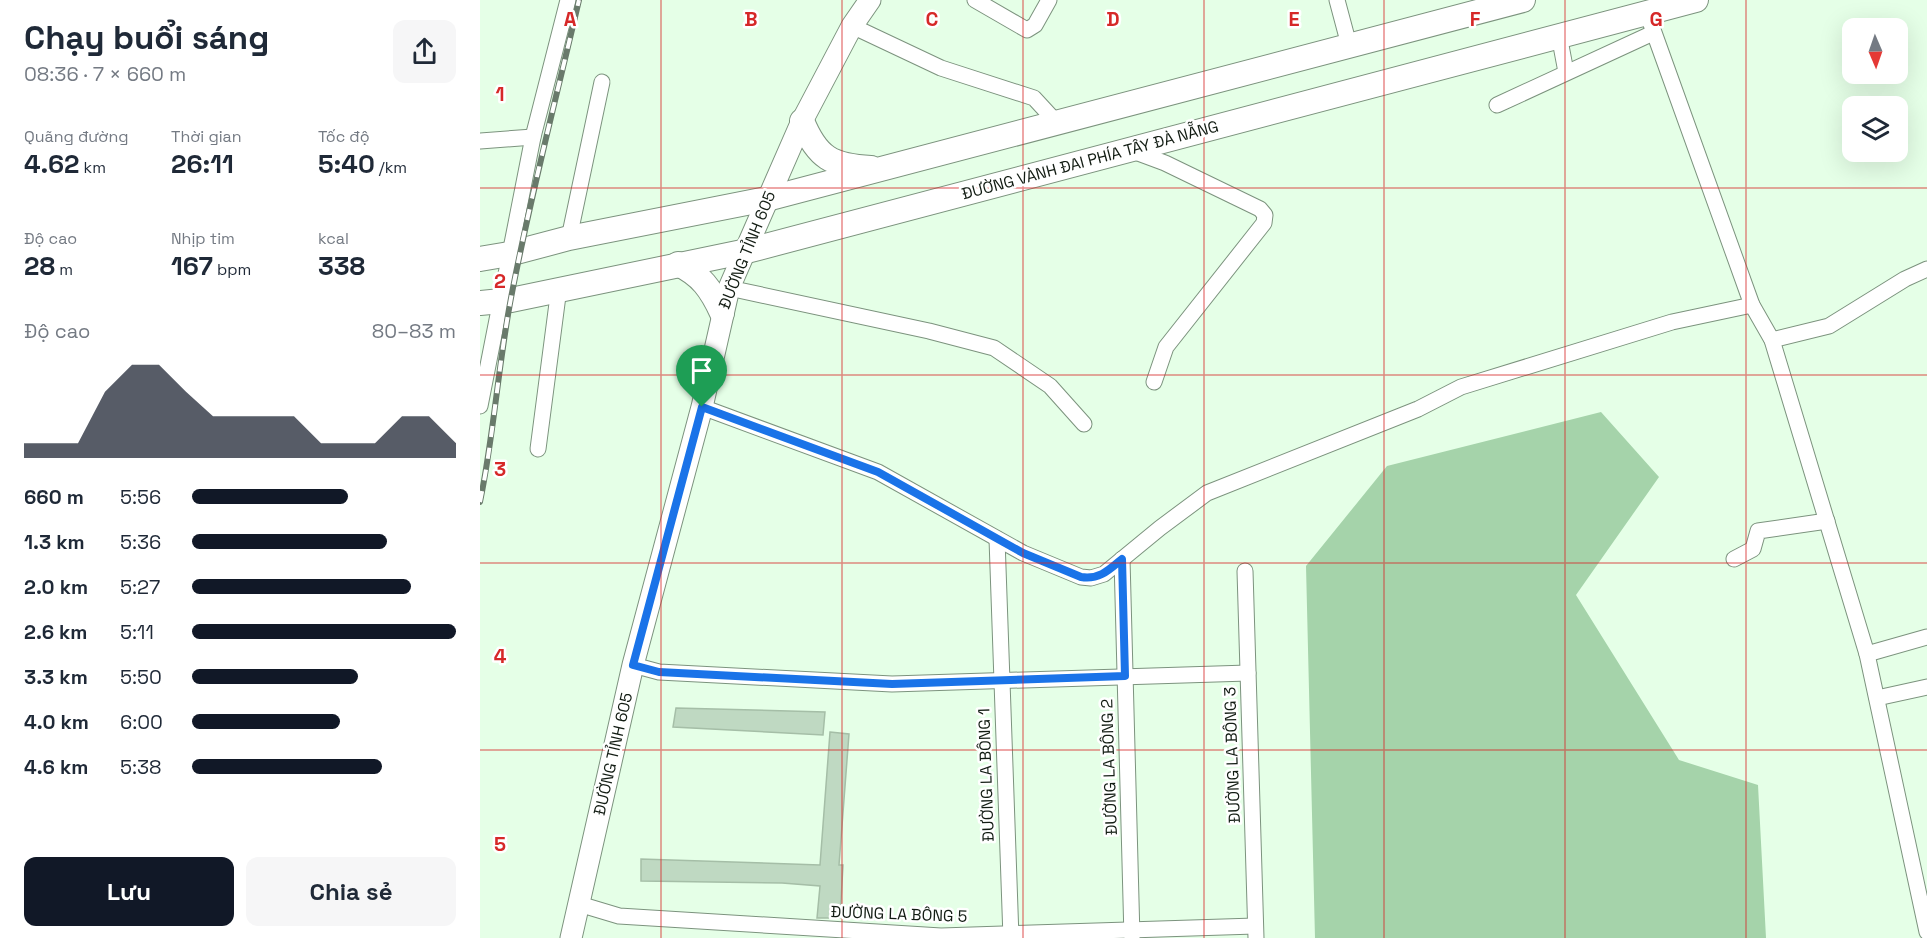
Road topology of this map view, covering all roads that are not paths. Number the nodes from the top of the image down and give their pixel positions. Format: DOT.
graph roads {
  1 [pos="568,0"];
  2 [pos="870,0"];
  3 [pos="975,0"];
  4 [pos="1049,0"];
  5 [pos="1337,0"];
  6 [pos="1523,0"];
  7 [pos="1696,0"];
  8 [pos="1647,15"];
  9 [pos="852,26"];
  10 [pos="1559,35"];
  11 [pos="1349,45"];
  12 [pos="1566,72"];
  13 [pos="602,82"];
  14 [pos="1497,105"];
  15 [pos="802,121"];
  16 [pos="1058,124"];
  17 [pos="533,137"];
  18 [pos="480,141"];
  19 [pos="1127,149"];
  20 [pos="885,169"];
  21 [pos="767,199"];
  22 [pos="569,238"];
  23 [pos="747,251"];
  24 [pos="509,254"];
  25 [pos="480,259"];
  26 [pos="678,264"];
  27 [pos="1927,269"];
  28 [pos="559,288"];
  29 [pos="729,288"];
  30 [pos="490,301"];
  31 [pos="1752,305"];
  32 [pos="722,313"];
  33 [pos="1772,340"];
  34 [pos="1154,382"];
  35 [pos="480,406"];
  36 [pos="702,407"];
  37 [pos="1083,424"];
  38 [pos="538,449"];
  39 [pos="1827,521"];
  40 [pos="997,539"];
  41 [pos="1122,559"];
  42 [pos="1734,559"];
  43 [pos="1245,572"];
  44 [pos="1927,637"];
  45 [pos="1867,654"];
  46 [pos="633,665"];
  47 [pos="1248,673"];
  48 [pos="1125,676"];
  49 [pos="1001,679"];
  50 [pos="1927,687"];
  51 [pos="1877,698"];
  52 [pos="1923,891"];
  53 [pos="579,904"];
  54 [pos="1256,932"];
  55 [pos="1927,932"];
  56 [pos="1132,933"];
  57 [pos="1011,936"];
  58 [pos="571,938"];
  1 -- 17 [label="street"];
  2 -- 9 [label="main road, ĐƯỜNG TỈNH 605"];
  3 -- 4 [label="street"];
  5 -- 11 [label="street"];
  6 -- 11 [label="main road"];
  7 -- 8 [label="main road, ĐƯỜNG VÀNH ĐAI PHÍA TÂY ĐÀ NẴNG"];
  8 -- 10 [label="main road, ĐƯỜNG VÀNH ĐAI PHÍA TÂY ĐÀ NẴNG"];
  8 -- 12 [label="street"];
  8 -- 31 [label="street"];
  9 -- 15 [label="main road, ĐƯỜNG TỈNH 605"];
  9 -- 16 [label="street"];
  10 -- 12 [label="street"];
  10 -- 19 [label="main road, ĐƯỜNG VÀNH ĐAI PHÍA TÂY ĐÀ NẴNG"];
  11 -- 16 [label="main road"];
  12 -- 14 [label="street"];
  13 -- 22 [label="street"];
  15 -- 20 [label="main road"];
  15 -- 21 [label="main road, ĐƯỜNG TỈNH 605"];
  16 -- 20 [label="main road"];
  17 -- 18 [label="street"];
  17 -- 24 [label="street"];
  19 -- 23 [label="main road, ĐƯỜNG VÀNH ĐAI PHÍA TÂY ĐÀ NẴNG"];
  19 -- 34 [label="street"];
  20 -- 21 [label="main road"];
  21 -- 22 [label="main road"];
  21 -- 23 [label="main road, ĐƯỜNG TỈNH 605"];
  22 -- 24 [label="main road"];
  23 -- 26 [label="main road, ĐƯỜNG VÀNH ĐAI PHÍA TÂY ĐÀ NẴNG"];
  23 -- 29 [label="main road, ĐƯỜNG TỈNH 605"];
  24 -- 25 [label="main road"];
  24 -- 30 [label="street"];
  26 -- 28 [label="main road, ĐƯỜNG VÀNH ĐAI PHÍA TÂY ĐÀ NẴNG"];
  26 -- 32 [label="main road"];
  27 -- 33 [label="street"];
  28 -- 30 [label="main road, ĐƯỜNG VÀNH ĐAI PHÍA TÂY ĐÀ NẴNG"];
  28 -- 38 [label="street"];
  29 -- 32 [label="main road, ĐƯỜNG TỈNH 605"];
  29 -- 37 [label="street"];
  30 -- 35 [label="street"];
  31 -- 33 [label="street"];
  31 -- 41 [label="street"];
  32 -- 36 [label="main road, ĐƯỜNG TỈNH 605"];
  33 -- 39 [label="street"];
  36 -- 40 [label="street"];
  36 -- 46 [label="main road, ĐƯỜNG TỈNH 605"];
  39 -- 42 [label="street"];
  39 -- 45 [label="street"];
  40 -- 41 [label="street"];
  40 -- 49 [label="street, ĐƯỜNG LA BÔNG 1"];
  41 -- 48 [label="street, ĐƯỜNG LA BÔNG 2"];
  43 -- 47 [label="street, ĐƯỜNG LA BÔNG 3"];
  44 -- 45 [label="street"];
  45 -- 51 [label="street"];
  46 -- 49 [label="street"];
  46 -- 53 [label="main road, ĐƯỜNG TỈNH 605"];
  47 -- 48 [label="street"];
  47 -- 54 [label="street, ĐƯỜNG LA BÔNG 3"];
  48 -- 49 [label="street"];
  48 -- 56 [label="street, ĐƯỜNG LA BÔNG 2"];
  49 -- 57 [label="street, ĐƯỜNG LA BÔNG 1"];
  50 -- 51 [label="street"];
  51 -- 52 [label="street"];
  52 -- 55 [label="street"];
  53 -- 57 [label="street, ĐƯỜNG LA BÔNG 5"];
  53 -- 58 [label="main road, ĐƯỜNG TỈNH 605"];
  54 -- 56 [label="street, ĐƯỜNG LA BÔNG 5"];
  56 -- 57 [label="street, ĐƯỜNG LA BÔNG 5"];
}
